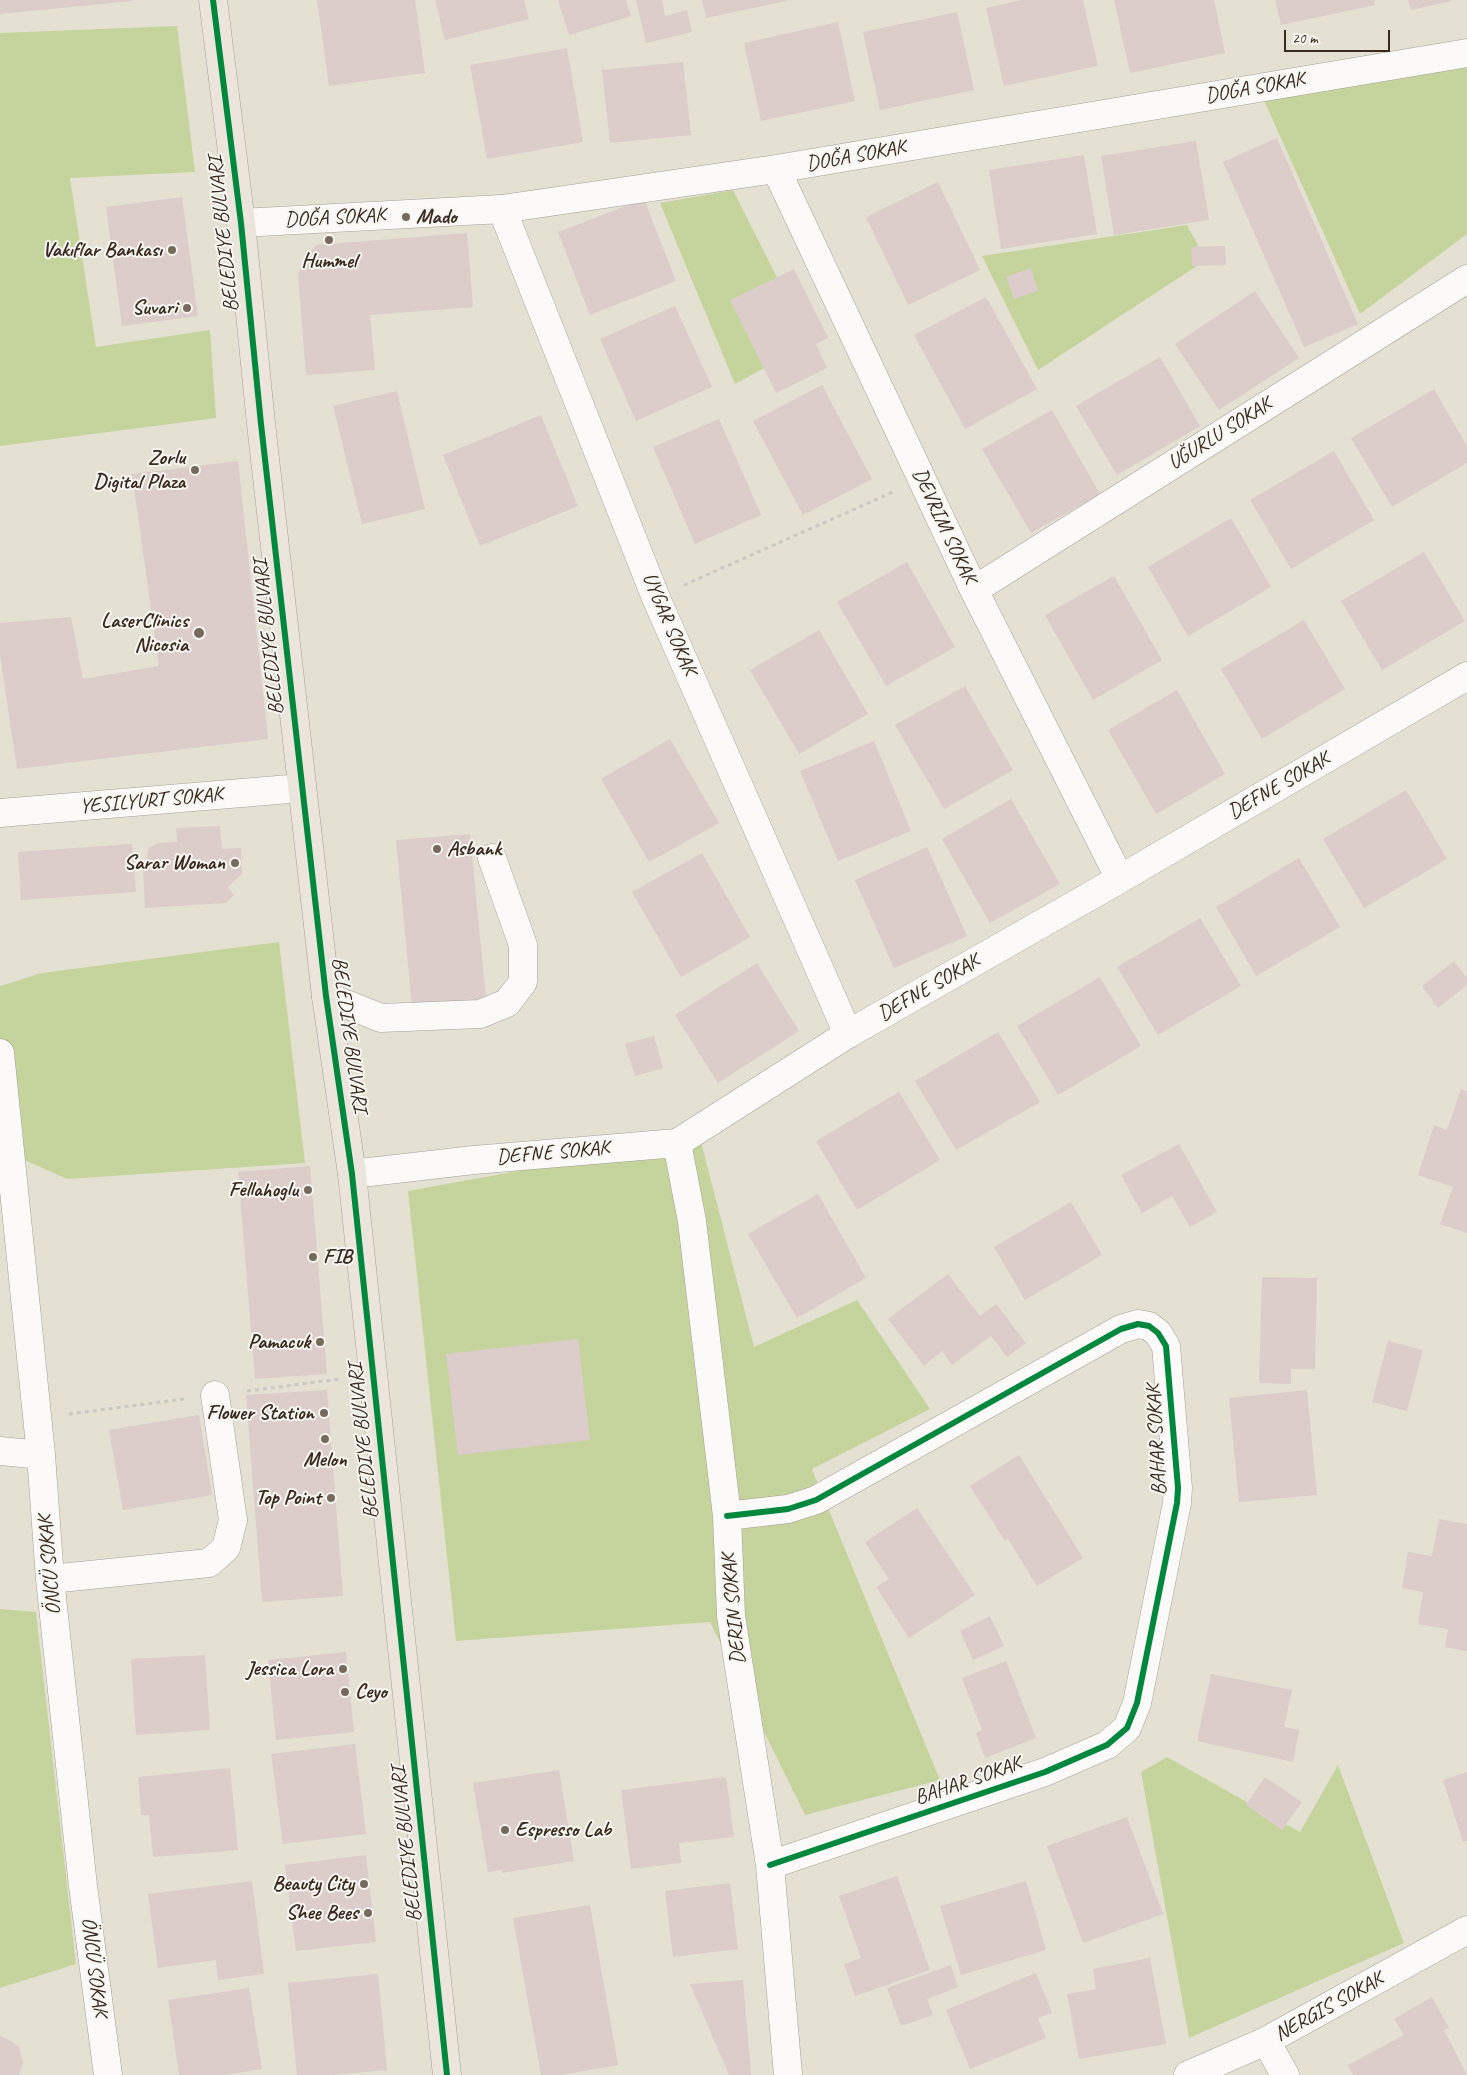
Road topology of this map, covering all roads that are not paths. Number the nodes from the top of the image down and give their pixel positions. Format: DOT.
graph roads {
  1 [pos="213,0"];
  2 [pos="1467,53"];
  3 [pos="776,169"];
  4 [pos="502,209"];
  5 [pos="241,224"];
  6 [pos="1467,279"];
  7 [pos="974,590"];
  8 [pos="1467,676"];
  9 [pos="302,788"];
  10 [pos="0,813"];
  11 [pos="492,858"];
  12 [pos="1120,879"];
  13 [pos="326,996"];
  14 [pos="848,1034"];
  15 [pos="0,1053"];
  16 [pos="677,1143"];
  17 [pos="6,1166"];
  18 [pos="352,1174"];
  19 [pos="215,1395"];
  20 [pos="0,1451"];
  21 [pos="40,1455"];
  22 [pos="727,1516"];
  23 [pos="50,1578"];
  24 [pos="770,1865"];
  25 [pos="1467,1930"];
  26 [pos="1266,2041"];
  27 [pos="108,2075"];
  28 [pos="447,2075"];
  29 [pos="788,2075"];
  30 [pos="1188,2075"];
  31 [pos="1285,2075"];
  1 -- 5 [label="main road"];
  2 -- 3 [label="street, DOĞA SOKAK"];
  3 -- 4 [label="street, DOĞA SOKAK"];
  3 -- 7 [label="street, DEVRIM SOKAK"];
  4 -- 5 [label="street, DOĞA SOKAK"];
  4 -- 14 [label="street, UYGAR SOKAK"];
  5 -- 9 [label="main road"];
  6 -- 7 [label="street, UĞURLU SOKAK"];
  7 -- 12 [label="street, DEVRIM SOKAK"];
  8 -- 12 [label="street, DEFNE SOKAK"];
  9 -- 10 [label="street, YESILYURT SOKAK"];
  9 -- 13 [label="main road"];
  11 -- 13 [label="street"];
  12 -- 14 [label="street, DEFNE SOKAK"];
  13 -- 18 [label="main road"];
  14 -- 16 [label="street, DEFNE SOKAK"];
  15 -- 17 [label="street, ÖNCÜ SOKAK"];
  16 -- 18 [label="street, DEFNE SOKAK"];
  16 -- 22 [label="street, DERIN SOKAK"];
  17 -- 21 [label="street, ÖNCÜ SOKAK"];
  18 -- 28 [label="main road"];
  19 -- 23 [label="street"];
  20 -- 21 [label="street"];
  21 -- 23 [label="street, ÖNCÜ SOKAK"];
  22 -- 24 [label="street, DERIN SOKAK"];
  22 -- 24 [label="street, BAHAR SOKAK"];
  23 -- 27 [label="street, ÖNCÜ SOKAK"];
  24 -- 29 [label="street, DERIN SOKAK"];
  25 -- 26 [label="street, NERGIS SOKAK"];
  26 -- 30 [label="street, NERGIS SOKAK"];
  26 -- 31 [label="street"];
}
